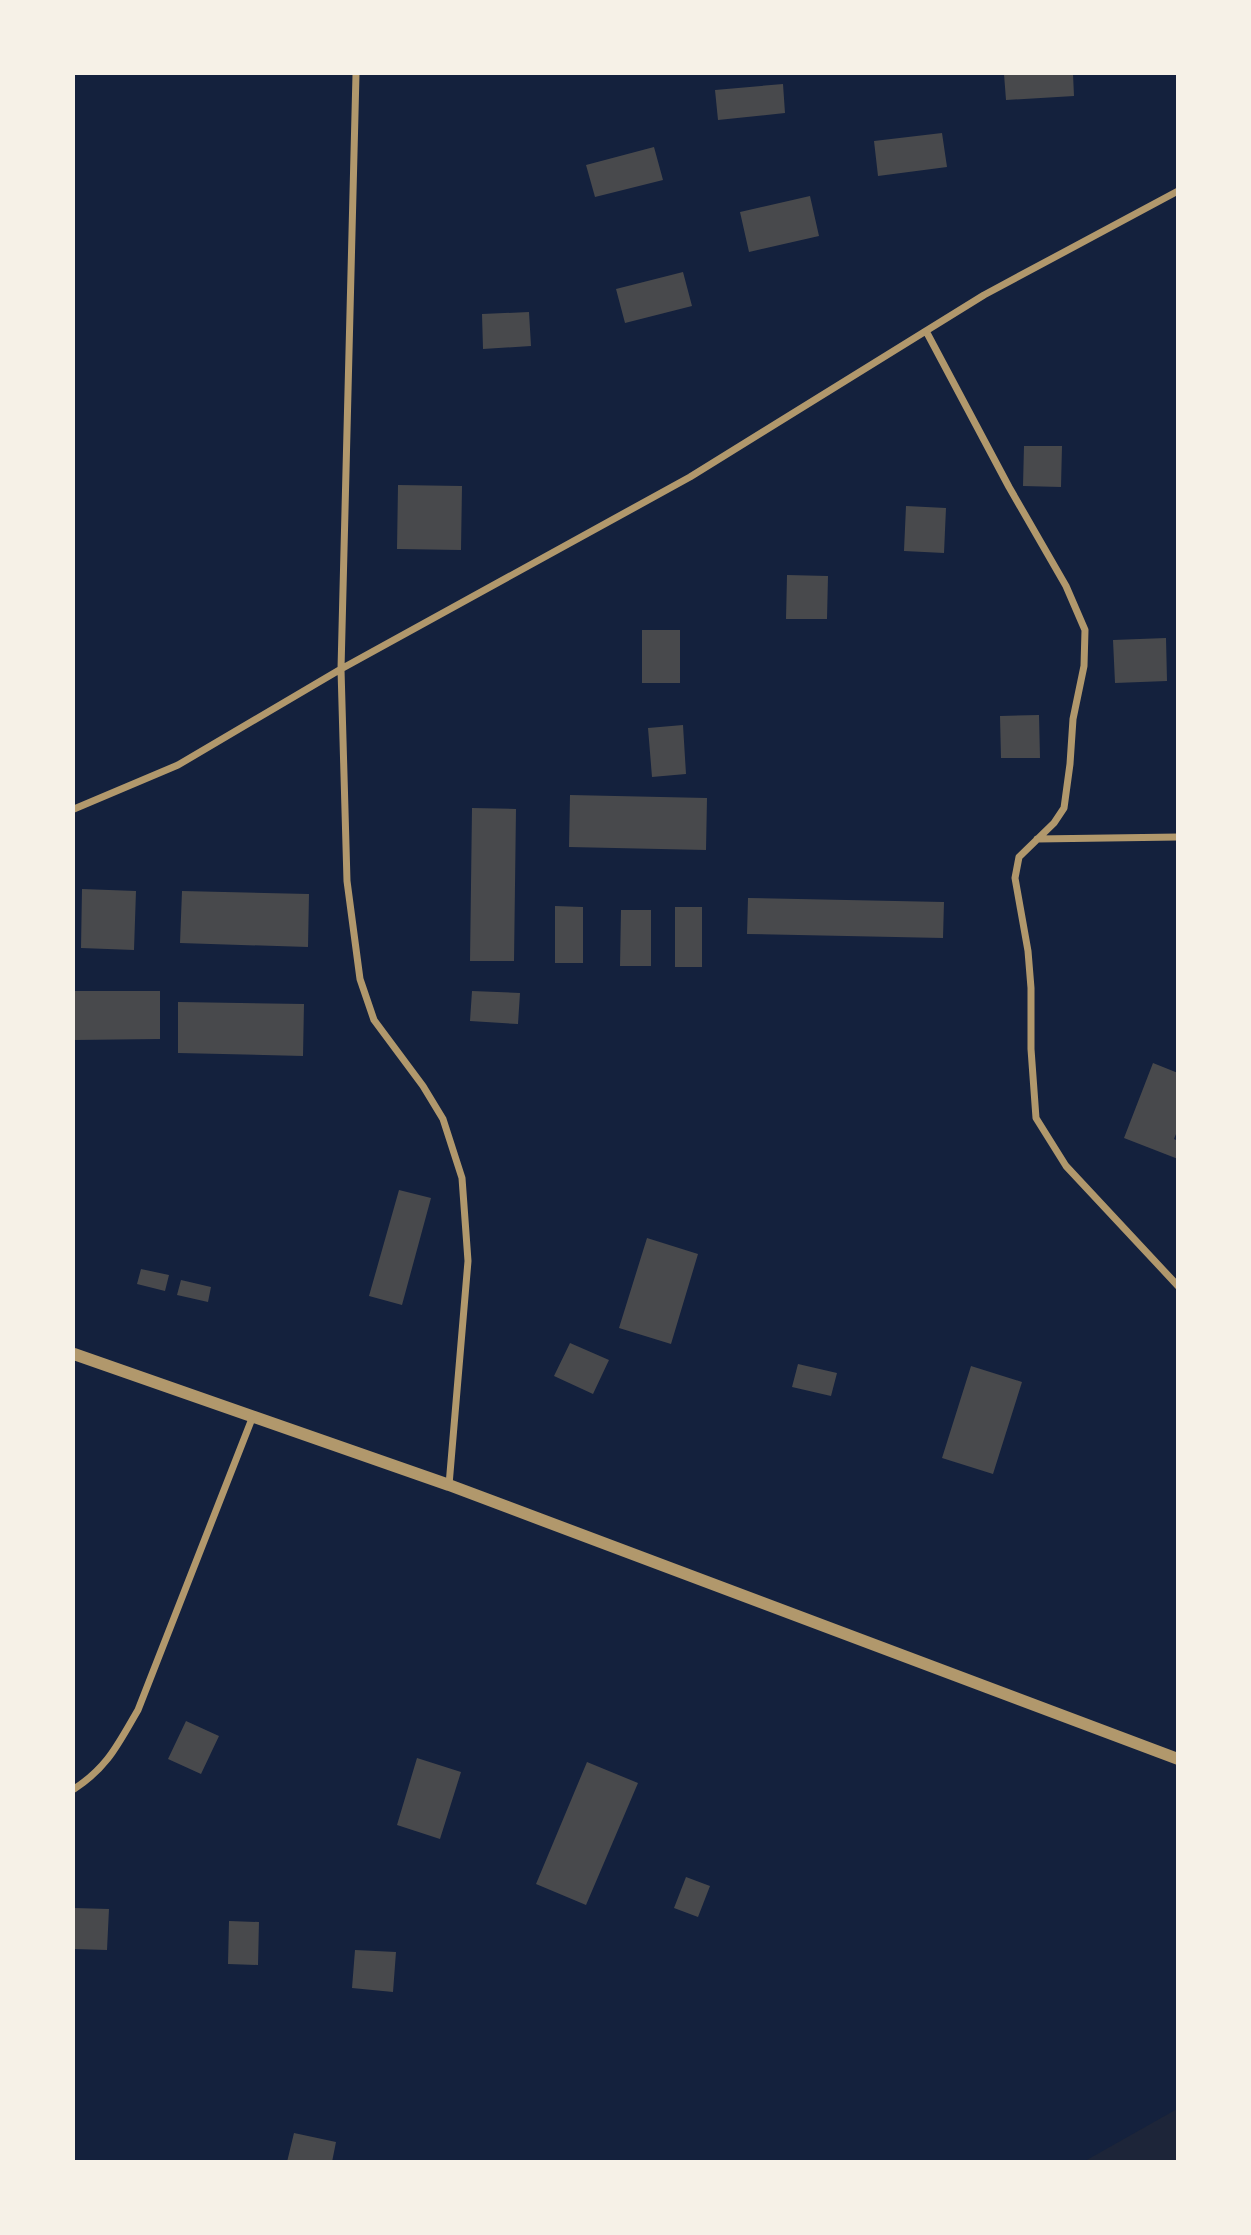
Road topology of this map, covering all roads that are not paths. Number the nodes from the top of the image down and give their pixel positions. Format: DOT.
graph roads {
  1 [pos="356,74"];
  2 [pos="1178,191"];
  3 [pos="926,331"];
  4 [pos="341,669"];
  5 [pos="74,808"];
  6 [pos="1178,836"];
  7 [pos="1036,839"];
  8 [pos="1178,1286"];
  9 [pos="74,1354"];
  10 [pos="253,1416"];
  11 [pos="449,1485"];
  12 [pos="1178,1759"];
  13 [pos="74,1789"];
  1 -- 4 [label="street"];
  2 -- 3 [label="street"];
  3 -- 4 [label="street"];
  3 -- 7 [label="street"];
  4 -- 5 [label="street"];
  4 -- 11 [label="street"];
  6 -- 7 [label="street"];
  7 -- 8 [label="street"];
  9 -- 10 [label="street"];
  10 -- 11 [label="street"];
  10 -- 13 [label="street"];
  11 -- 12 [label="street"];
}
